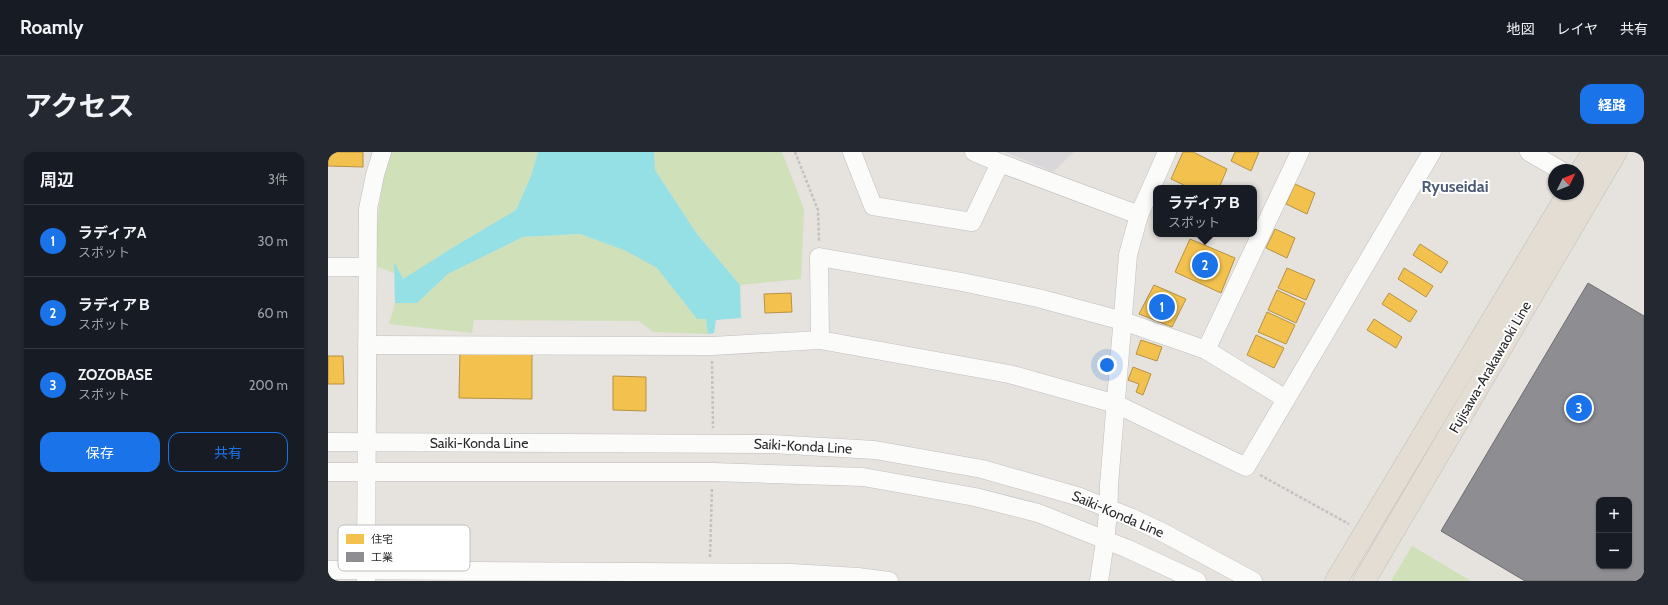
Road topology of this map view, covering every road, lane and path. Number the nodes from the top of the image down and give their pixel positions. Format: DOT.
graph roads {
  1 [pos="382,152"];
  2 [pos="795,152"];
  3 [pos="852,152"];
  4 [pos="974,152"];
  5 [pos="1167,152"];
  6 [pos="1300,152"];
  7 [pos="1432,152"];
  8 [pos="1529,152"];
  9 [pos="1593,152"];
  10 [pos="1616,152"];
  11 [pos="1000,163"];
  12 [pos="1550,164"];
  13 [pos="1584,167"];
  14 [pos="1564,200"];
  15 [pos="1139,216"];
  16 [pos="819,258"];
  17 [pos="328,267"];
  18 [pos="367,267"];
  19 [pos="1123,321"];
  20 [pos="820,340"];
  21 [pos="367,345"];
  22 [pos="712,346"];
  23 [pos="1206,350"];
  24 [pos="1286,399"];
  25 [pos="1116,404"];
  26 [pos="713,431"];
  27 [pos="328,442"];
  28 [pos="367,442"];
  29 [pos="1246,467"];
  30 [pos="328,472"];
  31 [pos="367,473"];
  32 [pos="712,487"];
  33 [pos="1109,508"];
  34 [pos="366,525"];
  35 [pos="1351,525"];
  36 [pos="1106,539"];
  37 [pos="328,570"];
  38 [pos="366,576"];
  39 [pos="710,577"];
  40 [pos="889,581"];
  41 [pos="1099,581"];
  42 [pos="1197,581"];
  43 [pos="1253,581"];
  44 [pos="1336,581"];
  45 [pos="1364,581"];
  1 -- 18 [label="street"];
  2 -- 16 [label="path"];
  3 -- 11 [label="street"];
  4 -- 11 [label="street"];
  5 -- 15 [label="street"];
  6 -- 23 [label="street"];
  7 -- 24 [label="street"];
  8 -- 12 [label="street"];
  9 -- 13 [label="main road"];
  10 -- 45 [label="main road, Fujisawa-Arakawaoki Line"];
  11 -- 15 [label="street"];
  14 -- 44 [label="main road, Fujisawa-Arakawaoki Line"];
  15 -- 19 [label="street"];
  16 -- 19 [label="street"];
  16 -- 20 [label="street"];
  17 -- 18 [label="street"];
  18 -- 21 [label="street"];
  19 -- 23 [label="street"];
  19 -- 25 [label="street"];
  20 -- 22 [label="street"];
  20 -- 25 [label="street"];
  21 -- 22 [label="street"];
  21 -- 28 [label="street"];
  22 -- 26 [label="path"];
  23 -- 24 [label="street"];
  24 -- 29 [label="street"];
  25 -- 29 [label="street"];
  25 -- 33 [label="street"];
  27 -- 28 [label="street, Saiki-Konda Line"];
  28 -- 31 [label="street"];
  28 -- 33 [label="street, Saiki-Konda Line"];
  29 -- 35 [label="path"];
  30 -- 31 [label="street, Saiki-Konda Line"];
  31 -- 34 [label="street"];
  31 -- 36 [label="street, Saiki-Konda Line"];
  32 -- 39 [label="path"];
  33 -- 36 [label="street"];
  33 -- 43 [label="street, Saiki-Konda Line"];
  36 -- 41 [label="street"];
  36 -- 42 [label="street, Saiki-Konda Line"];
  37 -- 38 [label="street"];
  38 -- 39 [label="street"];
  39 -- 40 [label="street"];
}
